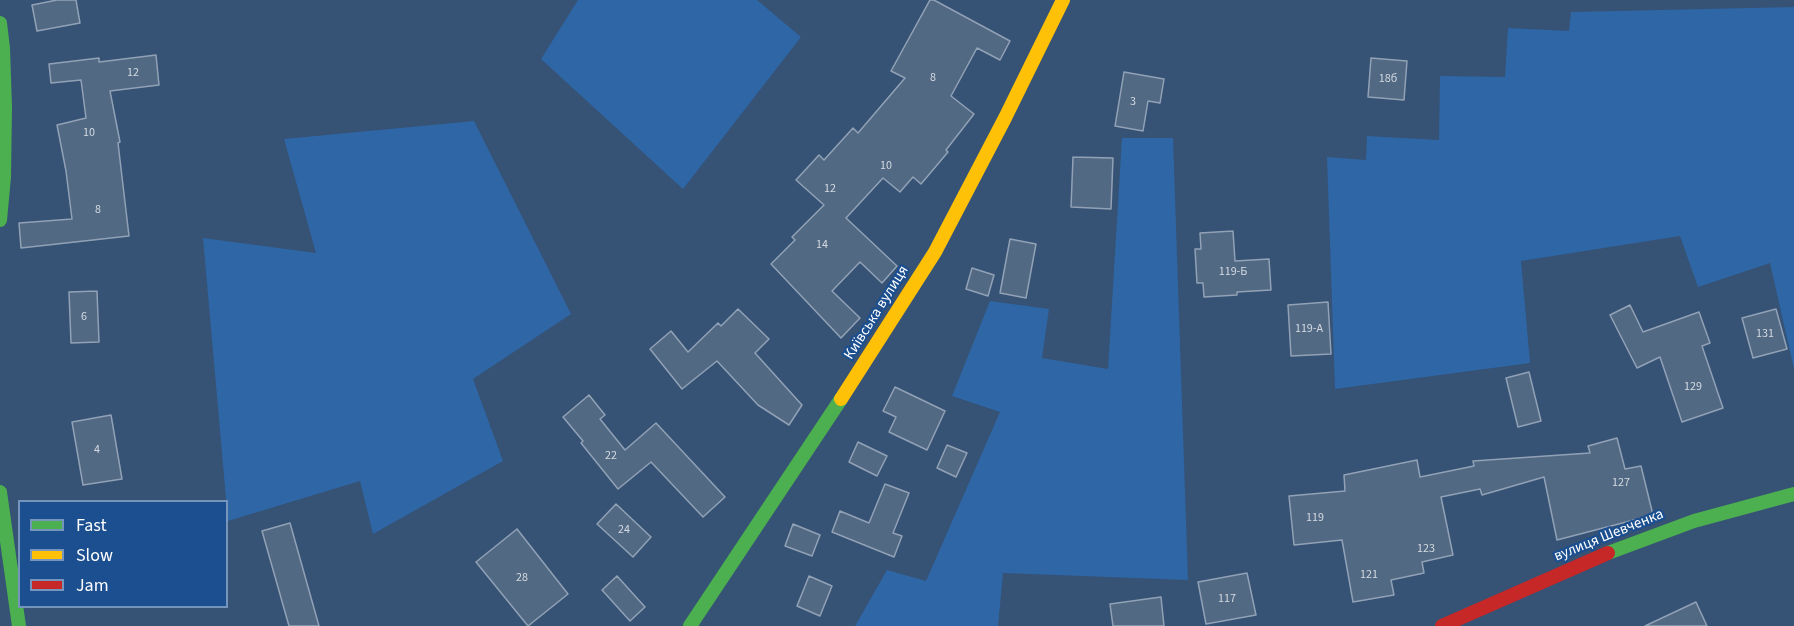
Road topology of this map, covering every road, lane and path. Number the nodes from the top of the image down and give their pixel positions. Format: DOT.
graph roads {
  1 [pos="1063,0"];
  2 [pos="0,23"];
  3 [pos="0,220"];
  4 [pos="0,492"];
  5 [pos="1794,494"];
  6 [pos="19,626"];
  7 [pos="690,626"];
  8 [pos="1442,626"];
  1 -- 7 [label="main road, Київська вулиця"];
  2 -- 3 [label="main road"];
  4 -- 6 [label="main road"];
  5 -- 8 [label="main road, вулиця Шевченка"];
}
